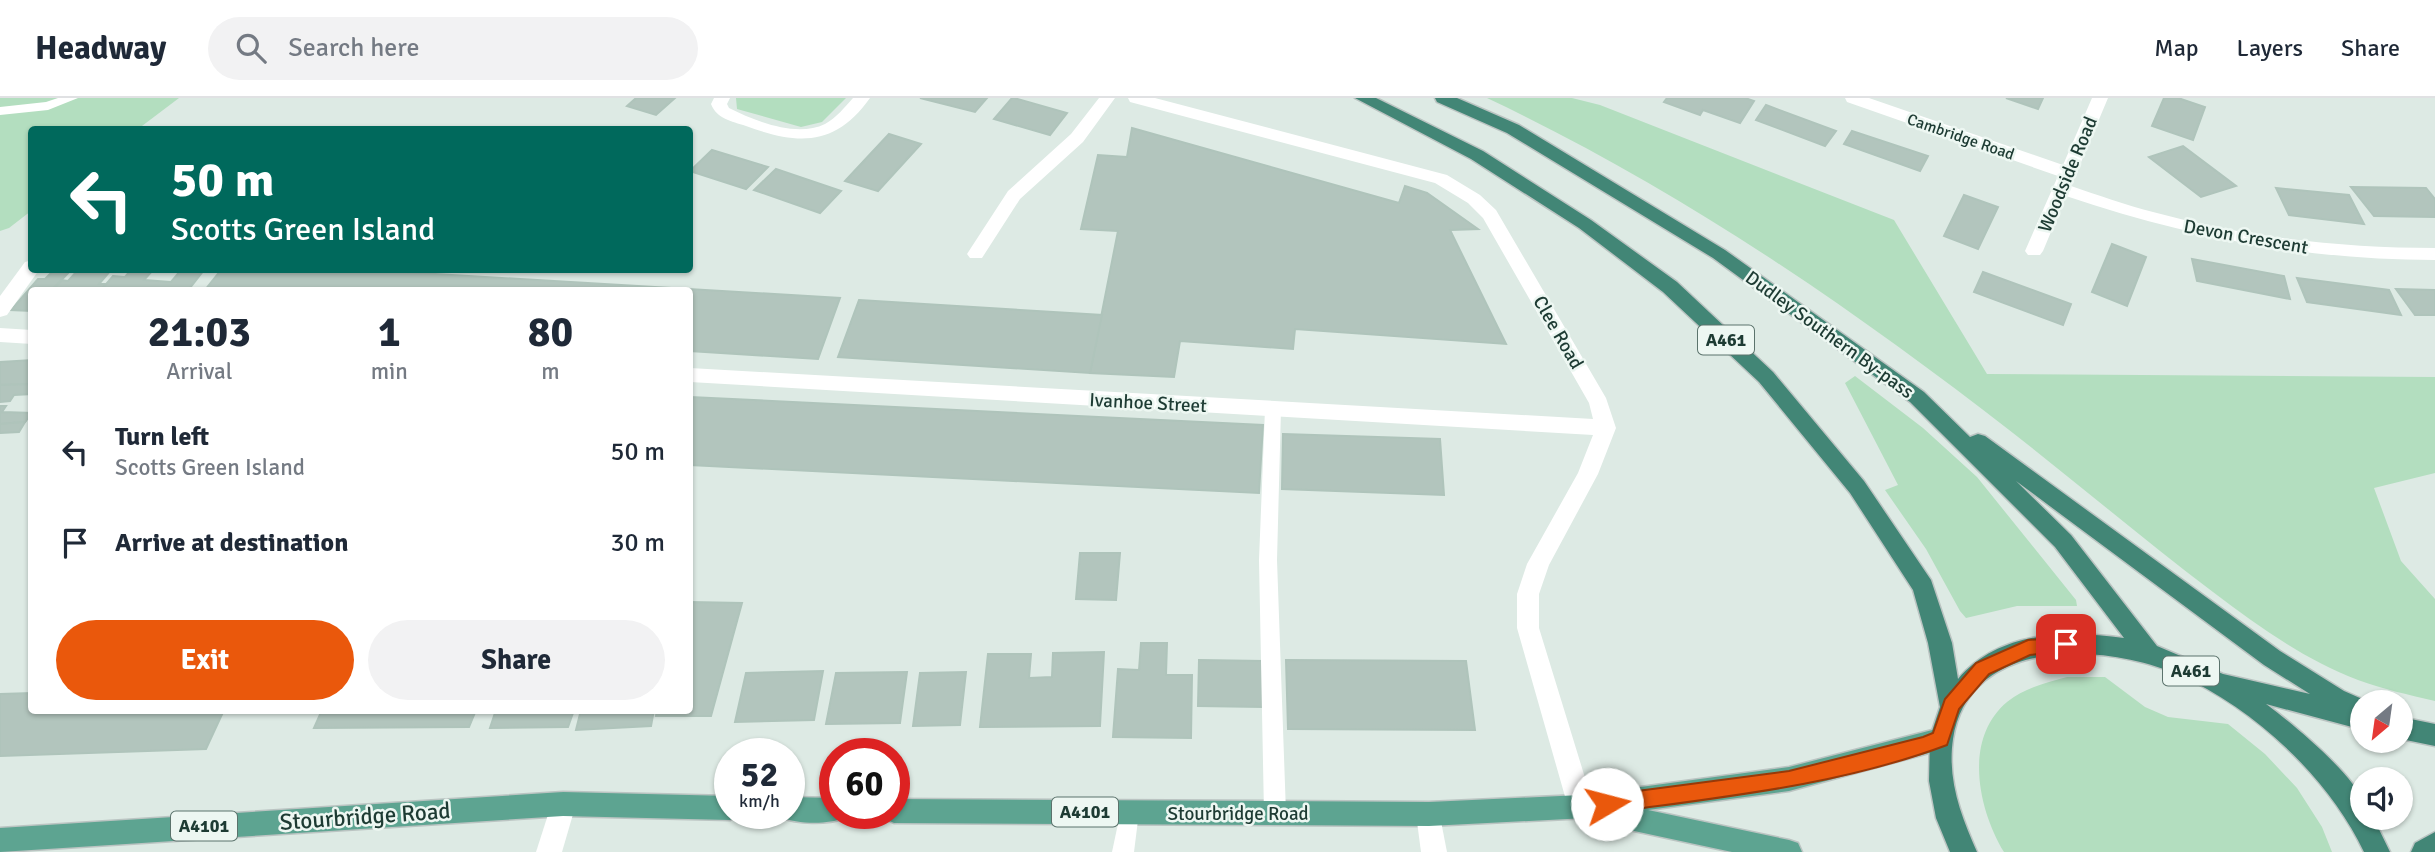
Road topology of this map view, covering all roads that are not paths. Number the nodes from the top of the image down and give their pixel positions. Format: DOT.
graph roads {
  1 [pos="71,98"];
  2 [pos="722,98"];
  3 [pos="862,98"];
  4 [pos="1107,98"];
  5 [pos="1136,98"];
  6 [pos="1363,98"];
  7 [pos="1443,98"];
  8 [pos="1853,98"];
  9 [pos="2101,98"];
  10 [pos="1462,103"];
  11 [pos="0,111"];
  12 [pos="2065,181"];
  13 [pos="2034,251"];
  14 [pos="976,254"];
  15 [pos="2435,254"];
  16 [pos="28,271"];
  17 [pos="0,310"];
  18 [pos="0,335"];
  19 [pos="28,337"];
  20 [pos="693,375"];
  21 [pos="1917,397"];
  22 [pos="1273,409"];
  23 [pos="1606,428"];
  24 [pos="2149,654"];
  25 [pos="2211,679"];
  26 [pos="2350,704"];
  27 [pos="1951,705"];
  28 [pos="2350,715"];
  29 [pos="1940,739"];
  30 [pos="563,804"];
  31 [pos="1581,807"];
  32 [pos="714,808"];
  33 [pos="910,811"];
  34 [pos="1129,812"];
  35 [pos="1276,813"];
  36 [pos="1429,814"];
  37 [pos="0,840"];
  38 [pos="2435,844"];
  39 [pos="549,852"];
  40 [pos="1123,852"];
  41 [pos="1434,852"];
  42 [pos="1789,852"];
  43 [pos="1964,852"];
  44 [pos="2377,852"];
  45 [pos="2424,852"];
  1 -- 11 [label="lane"];
  2 -- 3 [label="street"];
  4 -- 14 [label="street"];
  5 -- 23 [label="street, Clee Road"];
  6 -- 27 [label="highway, A461"];
  7 -- 10 [label="highway, Dudley Southern By-pass / A461"];
  8 -- 12 [label="street, Cambridge Road"];
  9 -- 12 [label="street, Woodside Road"];
  10 -- 21 [label="highway, Dudley Southern By-pass / A461"];
  12 -- 13 [label="street, Woodside Road"];
  12 -- 15 [label="street, Devon Crescent"];
  16 -- 17 [label="street"];
  18 -- 19 [label="street"];
  20 -- 22 [label="street, Ivanhoe Street"];
  21 -- 24 [label="highway, Dudley Southern By-pass / A461"];
  21 -- 26 [label="highway, A461"];
  22 -- 23 [label="street, Ivanhoe Street"];
  22 -- 35 [label="lane"];
  23 -- 31 [label="street"];
  24 -- 25 [label="highway, A461"];
  24 -- 27 [label="highway, A461"];
  25 -- 28 [label="highway, A461"];
  25 -- 44 [label="highway, A461"];
  27 -- 29 [label="highway, A461"];
  29 -- 31 [label="main road, Stourbridge Road"];
  29 -- 43 [label="highway, A461"];
  30 -- 32 [label="main road, Stourbridge Road / A4101"];
  30 -- 37 [label="main road, Stourbridge Road / A4101"];
  30 -- 39 [label="street"];
  31 -- 36 [label="main road, Stourbridge Road / A4101"];
  31 -- 42 [label="main road, Stourbridge Road"];
  33 -- 34 [label="main road, Stourbridge Road / A4101"];
  34 -- 35 [label="main road, Stourbridge Road / A4101"];
  34 -- 40 [label="lane"];
  35 -- 36 [label="main road, Stourbridge Road / A4101"];
  36 -- 41 [label="street"];
  38 -- 45 [label="highway"];
}
